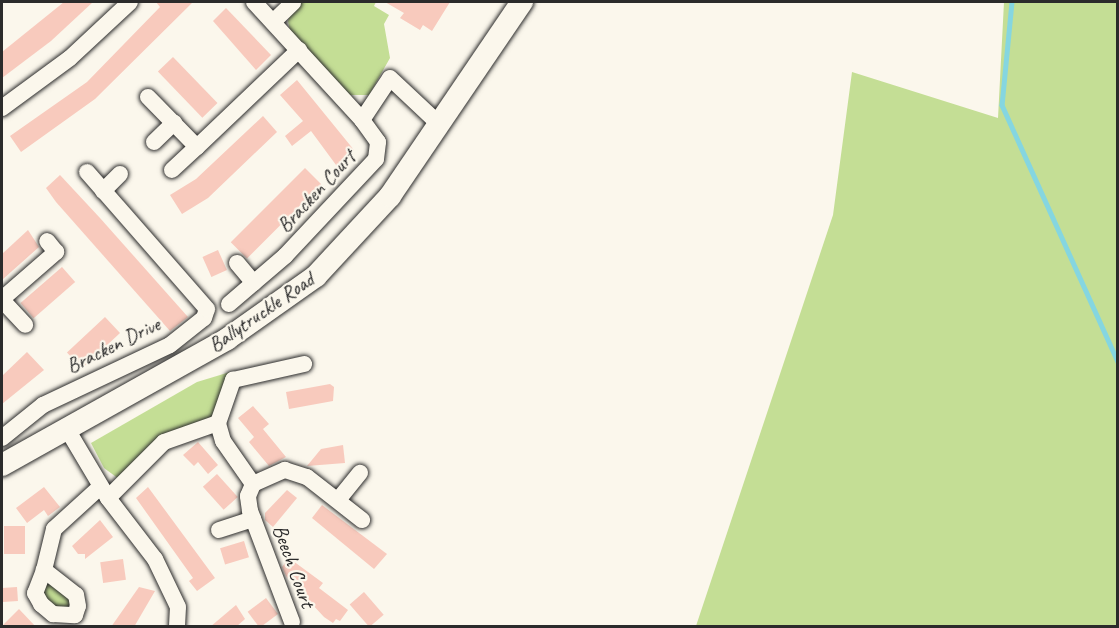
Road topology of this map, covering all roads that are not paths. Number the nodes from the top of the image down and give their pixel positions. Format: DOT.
graph roads {
  1 [pos="130,2"];
  2 [pos="254,2"];
  3 [pos="522,2"];
  4 [pos="293,3"];
  5 [pos="273,22"];
  6 [pos="299,50"];
  7 [pos="148,96"];
  8 [pos="2,108"];
  9 [pos="362,120"];
  10 [pos="174,123"];
  11 [pos="439,124"];
  12 [pos="154,142"];
  13 [pos="197,147"];
  14 [pos="172,170"];
  15 [pos="87,172"];
  16 [pos="120,174"];
  17 [pos="103,191"];
  18 [pos="46,241"];
  19 [pos="237,263"];
  20 [pos="254,283"];
  21 [pos="2,300"];
  22 [pos="229,304"];
  23 [pos="25,325"];
  24 [pos="304,364"];
  25 [pos="218,423"];
  26 [pos="67,429"];
  27 [pos="2,438"];
  28 [pos="2,465"];
  29 [pos="360,473"];
  30 [pos="253,484"];
  31 [pos="104,493"];
  32 [pos="338,500"];
  33 [pos="253,519"];
  34 [pos="362,520"];
  35 [pos="219,530"];
  36 [pos="44,570"];
  37 [pos="294,625"];
  38 [pos="177,627"];
  1 -- 8 [label="street"];
  2 -- 5 [label="street, Bracken Court"];
  3 -- 11 [label="street, Ballytruckle Road"];
  4 -- 5 [label="street"];
  5 -- 6 [label="street, Bracken Court"];
  6 -- 9 [label="street, Bracken Court"];
  6 -- 13 [label="street"];
  7 -- 10 [label="street"];
  9 -- 11 [label="street, Bracken Court"];
  9 -- 20 [label="street, Bracken Court"];
  10 -- 12 [label="street"];
  10 -- 13 [label="street"];
  11 -- 26 [label="street, Ballytruckle Road"];
  13 -- 14 [label="street"];
  15 -- 17 [label="street, Bracken Drive"];
  16 -- 17 [label="street"];
  17 -- 27 [label="street, Bracken Drive"];
  18 -- 21 [label="street"];
  19 -- 20 [label="street"];
  20 -- 22 [label="street, Bracken Court"];
  21 -- 23 [label="street"];
  24 -- 25 [label="street"];
  25 -- 30 [label="street"];
  25 -- 31 [label="street"];
  26 -- 28 [label="street, Ballytruckle Road"];
  26 -- 31 [label="street"];
  29 -- 32 [label="street"];
  30 -- 32 [label="street"];
  30 -- 33 [label="street, Beech Court"];
  31 -- 36 [label="street"];
  31 -- 38 [label="street"];
  32 -- 34 [label="street"];
  33 -- 35 [label="street, Beech Court"];
  33 -- 37 [label="street, Beech Court"];
}
